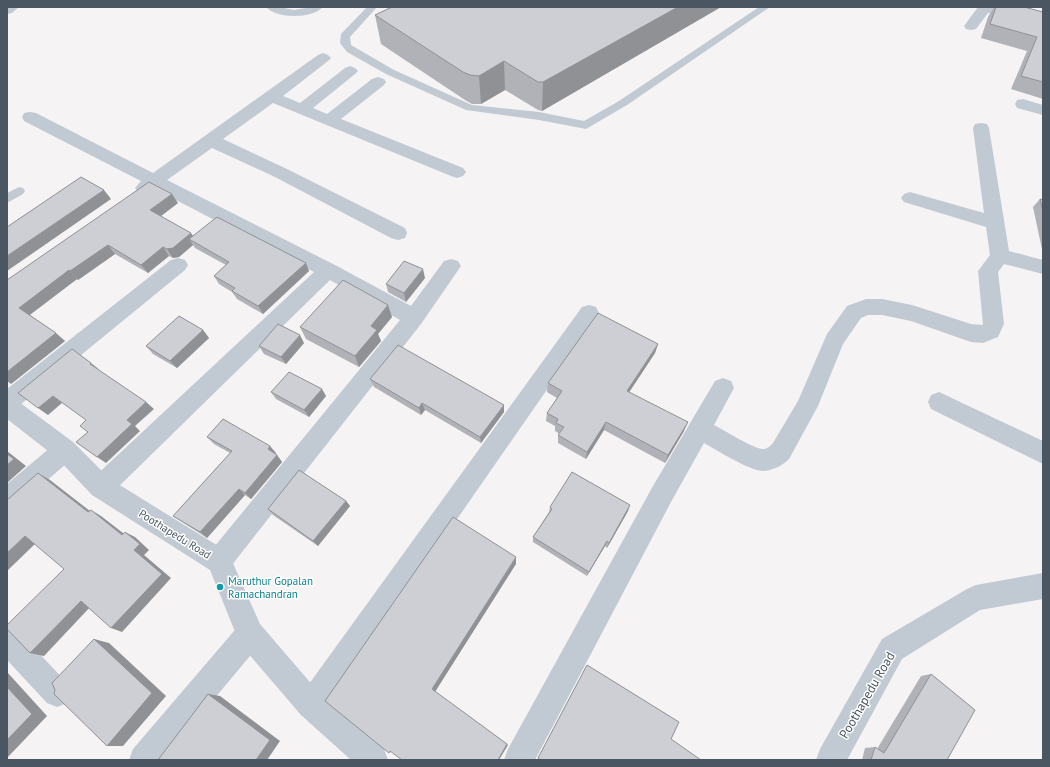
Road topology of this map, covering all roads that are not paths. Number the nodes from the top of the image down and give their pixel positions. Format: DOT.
graph roads {
  1 [pos="12,7"];
  2 [pos="271,7"];
  3 [pos="318,7"];
  4 [pos="372,7"];
  5 [pos="766,7"];
  6 [pos="7,10"];
  7 [pos="1043,20"];
  8 [pos="970,26"];
  9 [pos="323,58"];
  10 [pos="350,71"];
  11 [pos="378,82"];
  12 [pos="271,97"];
  13 [pos="1023,104"];
  14 [pos="302,109"];
  15 [pos="1043,110"];
  16 [pos="30,117"];
  17 [pos="329,120"];
  18 [pos="981,128"];
  19 [pos="210,140"];
  20 [pos="458,172"];
  21 [pos="154,180"];
  22 [pos="18,191"];
  23 [pos="129,198"];
  24 [pos="910,198"];
  25 [pos="7,199"];
  26 [pos="995,223"];
  27 [pos="398,233"];
  28 [pos="1000,256"];
  29 [pos="178,265"];
  30 [pos="451,266"];
  31 [pos="1043,267"];
  32 [pos="328,270"];
  33 [pos="589,313"];
  34 [pos="414,318"];
  35 [pos="723,388"];
  36 [pos="7,402"];
  37 [pos="939,402"];
  38 [pos="7,406"];
  39 [pos="699,430"];
  40 [pos="65,450"];
  41 [pos="1043,453"];
  42 [pos="101,487"];
  43 [pos="7,499"];
  44 [pos="219,561"];
  45 [pos="1043,586"];
  46 [pos="250,634"];
  47 [pos="7,640"];
  48 [pos="57,693"];
  49 [pos="311,705"];
  50 [pos="144,760"];
  51 [pos="373,760"];
  52 [pos="520,760"];
  53 [pos="831,760"];
  1 -- 6 [label="street"];
  2 -- 3 [label="lane"];
  4 -- 5 [label="lane"];
  7 -- 8 [label="street"];
  9 -- 12 [label="street"];
  10 -- 14 [label="street"];
  11 -- 17 [label="street"];
  12 -- 14 [label="street"];
  12 -- 19 [label="street"];
  13 -- 15 [label="street"];
  14 -- 17 [label="street"];
  16 -- 21 [label="street"];
  17 -- 20 [label="street"];
  18 -- 26 [label="street"];
  19 -- 21 [label="street"];
  19 -- 27 [label="street"];
  21 -- 23 [label="street"];
  21 -- 32 [label="street"];
  22 -- 25 [label="lane"];
  24 -- 26 [label="street"];
  26 -- 28 [label="street"];
  28 -- 31 [label="street"];
  28 -- 39 [label="street"];
  29 -- 36 [label="street"];
  30 -- 34 [label="street"];
  32 -- 34 [label="street"];
  32 -- 42 [label="street"];
  33 -- 49 [label="street"];
  34 -- 44 [label="street"];
  35 -- 39 [label="street"];
  37 -- 41 [label="street"];
  38 -- 40 [label="street, Poothapedu Road"];
  39 -- 52 [label="street"];
  40 -- 42 [label="street, Poothapedu Road"];
  40 -- 43 [label="street"];
  42 -- 44 [label="street, Poothapedu Road"];
  44 -- 46 [label="street, Poothapedu Road"];
  45 -- 53 [label="street, Poothapedu Road"];
  46 -- 49 [label="street, Poothapedu Road"];
  46 -- 50 [label="street"];
  47 -- 48 [label="street"];
  49 -- 51 [label="street, Poothapedu Road"];
}
